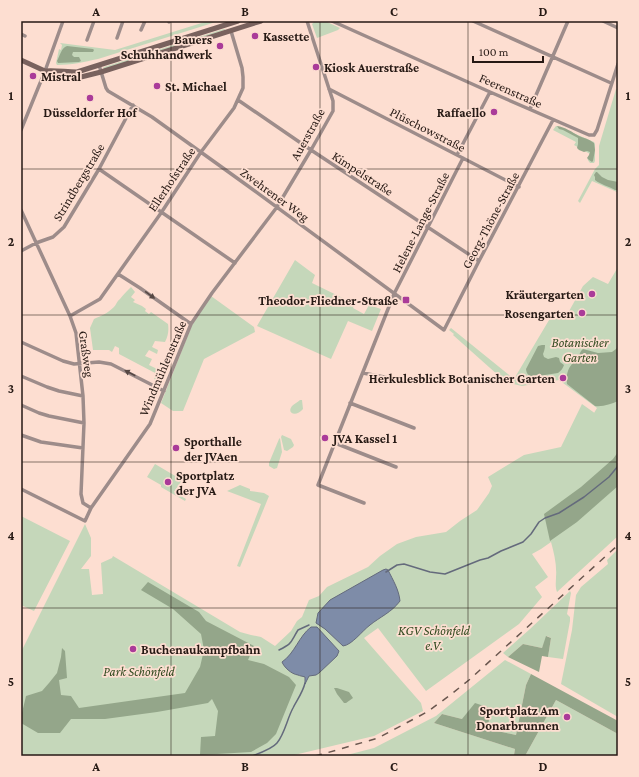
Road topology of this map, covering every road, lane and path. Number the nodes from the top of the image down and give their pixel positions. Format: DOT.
graph roads {
  1 [pos="63,21"];
  2 [pos="94,21"];
  3 [pos="123,21"];
  4 [pos="144,21"];
  5 [pos="238,21"];
  6 [pos="261,21"];
  7 [pos="307,21"];
  8 [pos="332,21"];
  9 [pos="474,21"];
  10 [pos="568,21"];
  11 [pos="603,21"];
  12 [pos="618,28"];
  13 [pos="141,30"];
  14 [pos="231,31"];
  15 [pos="117,38"];
  16 [pos="86,40"];
  17 [pos="553,57"];
  18 [pos="21,60"];
  19 [pos="618,64"];
  20 [pos="99,65"];
  21 [pos="44,71"];
  22 [pos="101,72"];
  23 [pos="611,83"];
  24 [pos="329,89"];
  25 [pos="490,92"];
  26 [pos="238,100"];
  27 [pos="133,105"];
  28 [pos="530,109"];
  29 [pos="554,120"];
  30 [pos="21,130"];
  31 [pos="311,150"];
  32 [pos="201,152"];
  33 [pos="457,155"];
  34 [pos="463,158"];
  35 [pos="99,169"];
  36 [pos="519,187"];
  37 [pos="277,207"];
  38 [pos="21,210"];
  39 [pos="161,213"];
  40 [pos="428,228"];
  41 [pos="36,243"];
  42 [pos="21,251"];
  43 [pos="479,261"];
  44 [pos="235,263"];
  45 [pos="118,274"];
  46 [pos="394,294"];
  47 [pos="70,316"];
  48 [pos="191,324"];
  49 [pos="444,330"];
  50 [pos="21,342"];
  51 [pos="79,364"];
  52 [pos="363,373"];
  53 [pos="21,376"];
  54 [pos="400,380"];
  55 [pos="164,391"];
  56 [pos="83,396"];
  57 [pos="350,403"];
  58 [pos="21,405"];
  59 [pos="84,423"];
  60 [pos="414,428"];
  61 [pos="21,435"];
  62 [pos="334,443"];
  63 [pos="83,448"];
  64 [pos="396,467"];
  65 [pos="21,488"];
  66 [pos="364,503"];
  67 [pos="91,508"];
  1 -- 21 [label="street"];
  2 -- 16 [label="street"];
  3 -- 15 [label="street"];
  4 -- 13 [label="street"];
  5 -- 20 [label="main road"];
  6 -- 14 [label="main road"];
  7 -- 24 [label="street, Auerstraße"];
  8 -- 25 [label="street, Feerenstraße"];
  9 -- 17 [label="street"];
  10 -- 17 [label="street"];
  11 -- 12 [label="street"];
  14 -- 22 [label="main road"];
  14 -- 26 [label="street, Ellerhofstraße"];
  17 -- 23 [label="street"];
  17 -- 28 [label="street"];
  18 -- 21 [label="main road"];
  19 -- 23 [label="street"];
  20 -- 21 [label="main road"];
  20 -- 22 [label="street, Zwehrener Weg"];
  21 -- 22 [label="main road"];
  21 -- 30 [label="street"];
  22 -- 27 [label="street, Zwehrener Weg"];
  23 -- 29 [label="street, Feerenstraße"];
  24 -- 31 [label="street, Auerstraße"];
  24 -- 33 [label="street, Plüschowstraße"];
  25 -- 28 [label="street, Feerenstraße"];
  25 -- 33 [label="street"];
  26 -- 31 [label="street, Kimpelstraße"];
  26 -- 32 [label="street, Ellerhofstraße"];
  27 -- 32 [label="street, Zwehrener Weg"];
  27 -- 35 [label="street, Strindbergstraße"];
  28 -- 29 [label="street, Feerenstraße"];
  29 -- 36 [label="street, Georg-Thöne-Straße"];
  31 -- 37 [label="street, Auerstraße"];
  31 -- 40 [label="street, Kimpelstraße"];
  32 -- 37 [label="street, Zwehrener Weg"];
  32 -- 39 [label="street, Ellerhofstraße"];
  33 -- 34 [label="street, Plüschowstraße"];
  34 -- 36 [label="street, Plüschowstraße"];
  34 -- 40 [label="street, Helene-Lange-Straße"];
  35 -- 39 [label="street"];
  35 -- 41 [label="street, Strindbergstraße"];
  36 -- 43 [label="street, Georg-Thöne-Straße"];
  37 -- 44 [label="street, Windmühlenstraße"];
  37 -- 46 [label="street, Zwehrener Weg"];
  38 -- 41 [label="street, Graßweg"];
  39 -- 44 [label="street"];
  39 -- 45 [label="street, Ellerhofstraße"];
  40 -- 43 [label="street, Kimpelstraße"];
  40 -- 46 [label="street, Helene-Lange-Straße"];
  41 -- 42 [label="street, Strindbergstraße"];
  41 -- 47 [label="street, Graßweg"];
  43 -- 49 [label="street, Georg-Thöne-Straße"];
  44 -- 48 [label="street, Windmühlenstraße"];
  45 -- 47 [label="street, Ellerhofstraße"];
  45 -- 48 [label="street, one-way"];
  46 -- 49 [label="street, Zwehrener Weg"];
  46 -- 52 [label="street"];
  47 -- 51 [label="street, Graßweg"];
  48 -- 55 [label="street, Windmühlenstraße"];
  50 -- 51 [label="street"];
  55 -- 51 [label="street, one-way"];
  51 -- 56 [label="street, Graßweg"];
  52 -- 54 [label="street"];
  52 -- 57 [label="street"];
  53 -- 56 [label="street"];
  55 -- 67 [label="street, Windmühlenstraße"];
  56 -- 59 [label="street, Graßweg"];
  57 -- 60 [label="street"];
  57 -- 62 [label="street"];
  58 -- 59 [label="street"];
  59 -- 63 [label="street, Graßweg"];
  61 -- 63 [label="street"];
  62 -- 64 [label="street"];
  62 -- 66 [label="street"];
  63 -- 67 [label="street, Graßweg"];
  65 -- 67 [label="street, Windmühlenstraße"];
}
